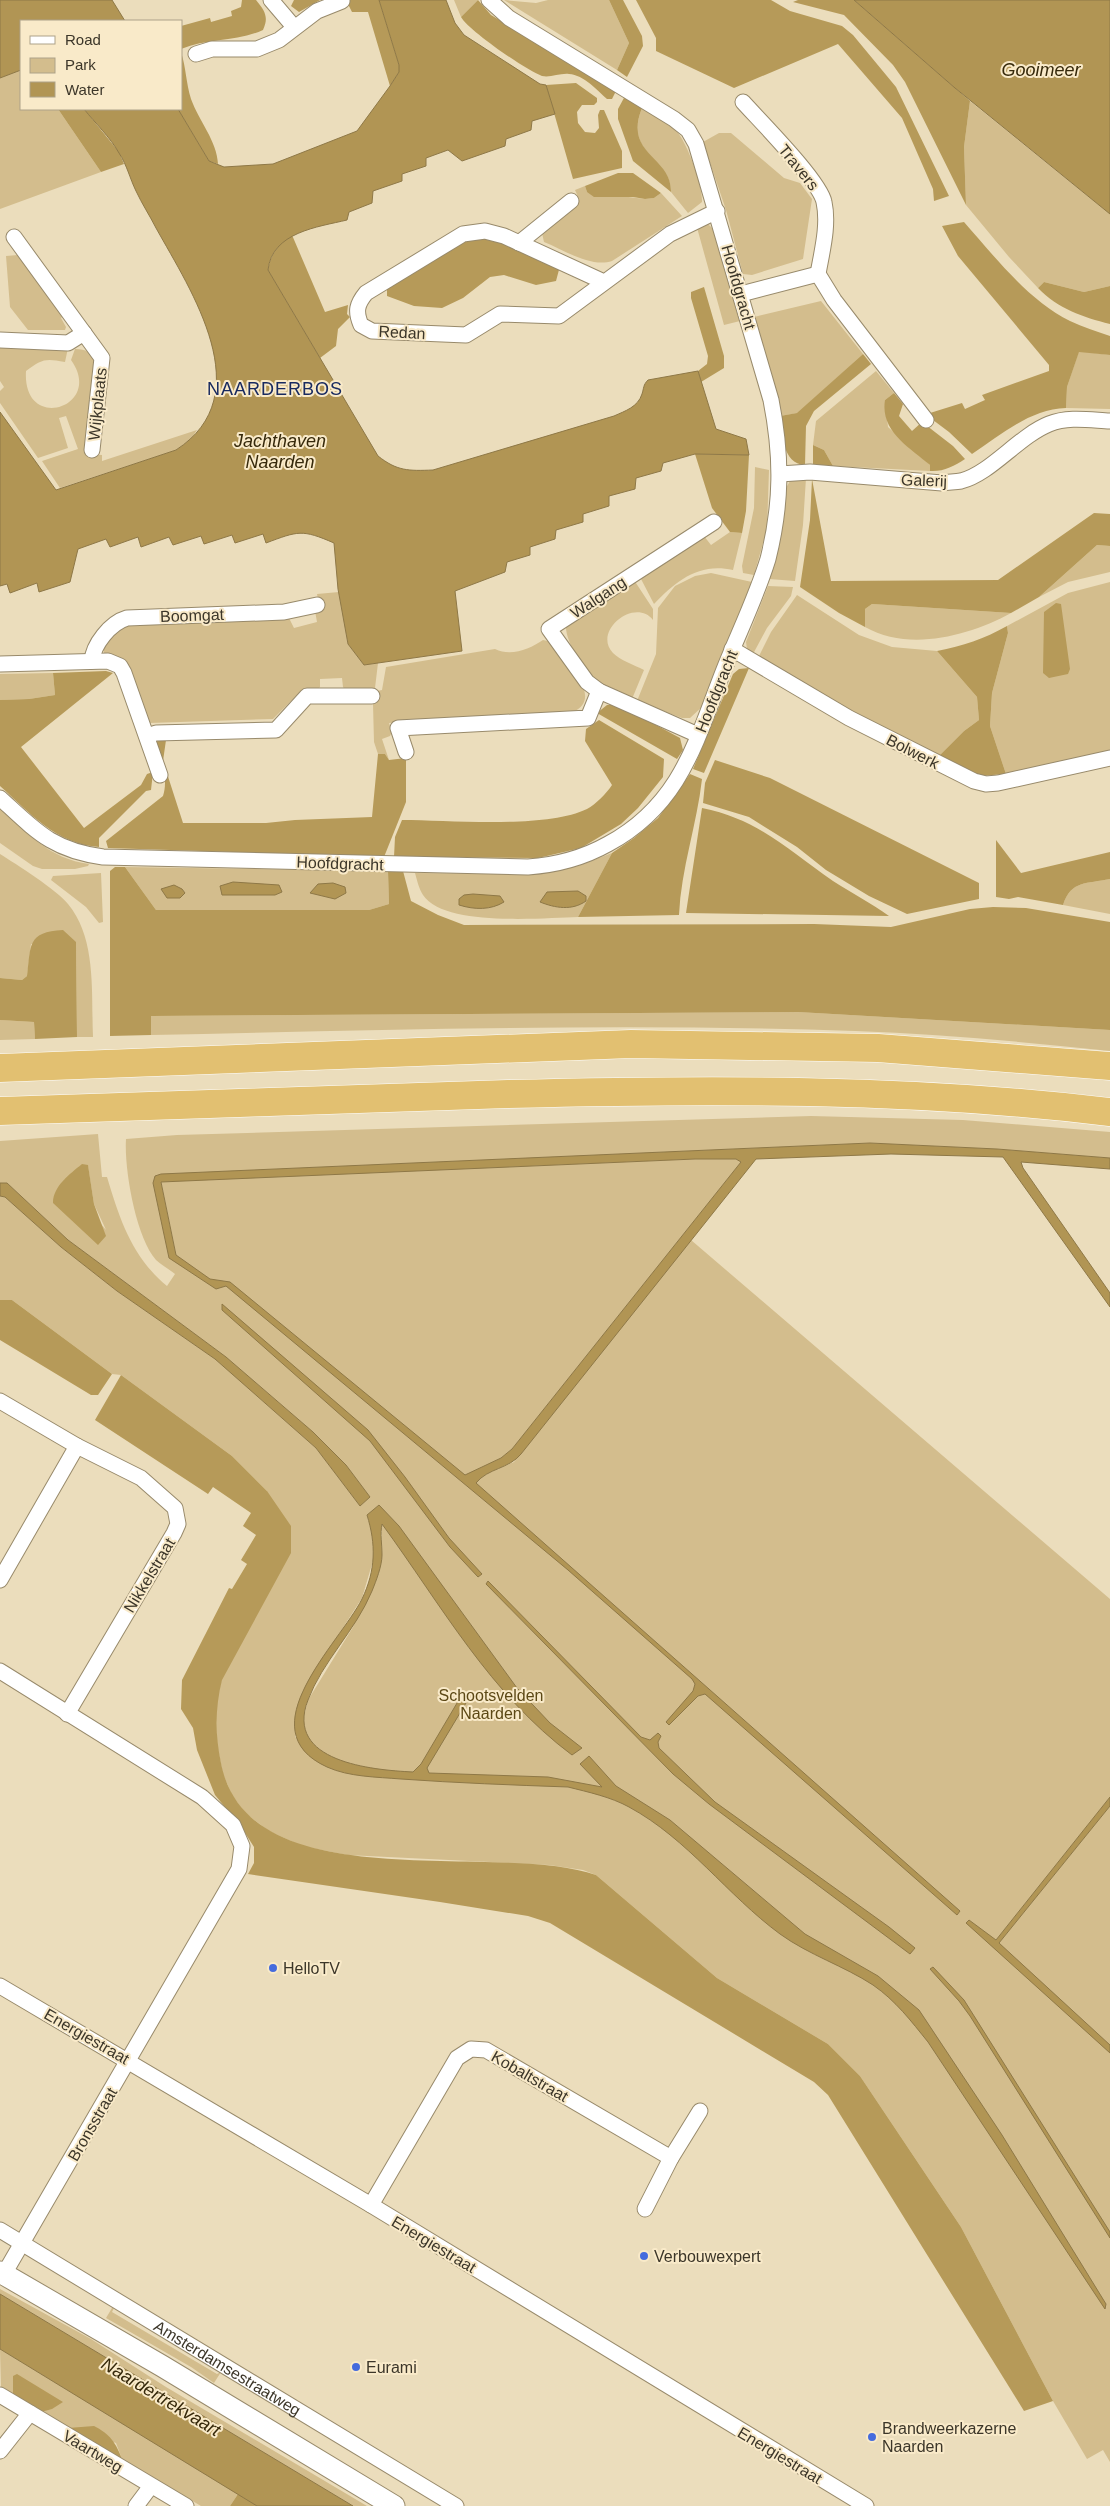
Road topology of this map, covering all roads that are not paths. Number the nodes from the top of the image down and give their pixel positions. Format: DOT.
graph roads {
  1 [pos="271,0"];
  2 [pos="488,0"];
  3 [pos="342,1"];
  4 [pos="294,27"];
  5 [pos="196,54"];
  6 [pos="743,102"];
  7 [pos="571,200"];
  8 [pos="717,211"];
  9 [pos="14,237"];
  10 [pos="519,243"];
  11 [pos="818,274"];
  12 [pos="604,282"];
  13 [pos="741,294"];
  14 [pos="84,333"];
  15 [pos="0,340"];
  16 [pos="926,420"];
  17 [pos="1110,421"];
  18 [pos="92,450"];
  19 [pos="780,474"];
  20 [pos="714,522"];
  21 [pos="317,605"];
  22 [pos="732,649"];
  23 [pos="92,662"];
  24 [pos="0,664"];
  25 [pos="598,691"];
  26 [pos="372,696"];
  27 [pos="698,735"];
  28 [pos="147,736"];
  29 [pos="406,752"];
  30 [pos="1110,758"];
  31 [pos="160,775"];
  32 [pos="0,798"];
  33 [pos="0,1057"];
  34 [pos="70,1066"];
  35 [pos="1110,1066"];
  36 [pos="0,1068"];
  37 [pos="136,1107"];
  38 [pos="0,1111"];
  39 [pos="1110,1112"];
  40 [pos="0,1125"];
  41 [pos="0,1401"];
  42 [pos="77,1446"];
  43 [pos="0,1580"];
  44 [pos="0,1671"];
  45 [pos="67,1714"];
  46 [pos="0,1986"];
  47 [pos="129,2061"];
  48 [pos="700,2111"];
  49 [pos="671,2158"];
  50 [pos="371,2205"];
  51 [pos="645,2209"];
  52 [pos="0,2230"];
  53 [pos="23,2244"];
  54 [pos="2,2273"];
  55 [pos="0,2395"];
  56 [pos="30,2413"];
  57 [pos="0,2451"];
  58 [pos="152,2486"];
  59 [pos="136,2506"];
  60 [pos="186,2506"];
  61 [pos="394,2506"];
  62 [pos="456,2506"];
  63 [pos="866,2506"];
  1 -- 4 [label="street"];
  2 -- 8 [label="street, Hoofdgracht"];
  3 -- 4 [label="street"];
  4 -- 5 [label="street"];
  6 -- 11 [label="street, Travers"];
  7 -- 10 [label="street"];
  8 -- 12 [label="street, Redan"];
  8 -- 13 [label="street, Hoofdgracht"];
  9 -- 14 [label="street, Wijkplaats"];
  10 -- 12 [label="street, Redan"];
  10 -- 12 [label="street, Redan"];
  11 -- 13 [label="street"];
  11 -- 16 [label="street"];
  13 -- 19 [label="street, Hoofdgracht"];
  14 -- 15 [label="street"];
  14 -- 18 [label="street, Wijkplaats"];
  17 -- 19 [label="street, Galerij"];
  19 -- 22 [label="street, Hoofdgracht"];
  20 -- 25 [label="street, Walgang"];
  21 -- 23 [label="street, Boomgat"];
  22 -- 27 [label="street, Hoofdgracht"];
  22 -- 30 [label="street, Bolwerk"];
  23 -- 24 [label="street"];
  23 -- 28 [label="street"];
  25 -- 27 [label="street, Walgang"];
  25 -- 29 [label="street"];
  26 -- 28 [label="street"];
  27 -- 32 [label="street, Hoofdgracht"];
  28 -- 31 [label="street"];
  33 -- 34 [label="highway"];
  34 -- 35 [label="highway"];
  34 -- 36 [label="highway"];
  37 -- 38 [label="highway"];
  37 -- 39 [label="highway"];
  37 -- 40 [label="highway"];
  41 -- 42 [label="street, Nikkelstraat"];
  42 -- 43 [label="street"];
  42 -- 45 [label="street, Nikkelstraat"];
  44 -- 45 [label="street"];
  45 -- 47 [label="street, Bronsstraat"];
  46 -- 47 [label="street, Energiestraat"];
  47 -- 50 [label="street, Energiestraat"];
  47 -- 53 [label="street, Bronsstraat"];
  48 -- 49 [label="street"];
  49 -- 50 [label="street, Kobaltstraat"];
  49 -- 51 [label="street"];
  50 -- 63 [label="street, Energiestraat"];
  52 -- 53 [label="street, Amsterdamsestraatweg"];
  53 -- 54 [label="street, Bronsstraat"];
  53 -- 62 [label="street, Amsterdamsestraatweg"];
  54 -- 61 [label="street, Amsterdamsestraatweg"];
  55 -- 56 [label="street, Vaartweg"];
  56 -- 57 [label="street"];
  56 -- 58 [label="street, Vaartweg"];
  58 -- 59 [label="street"];
  58 -- 60 [label="street, Vaartweg"];
}
